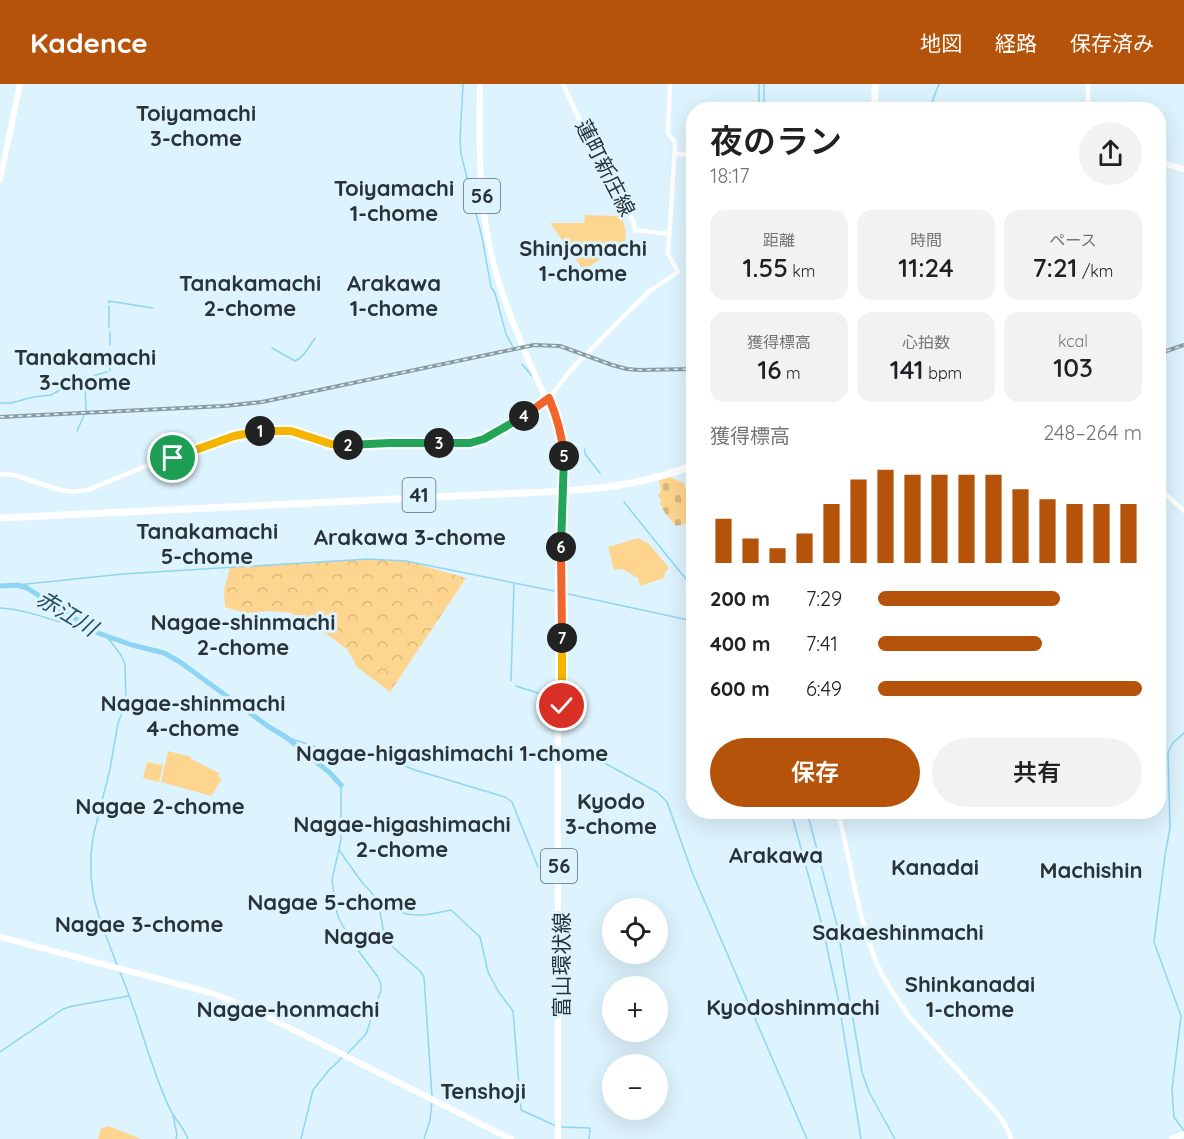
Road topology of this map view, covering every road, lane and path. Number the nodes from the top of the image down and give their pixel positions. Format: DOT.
graph roads {
  1 [pos="20,84"];
  2 [pos="481,84"];
  3 [pos="563,84"];
  4 [pos="670,84"];
  5 [pos="875,84"];
  6 [pos="1088,84"];
  7 [pos="875,102"];
  8 [pos="1088,102"];
  9 [pos="675,154"];
  10 [pos="686,155"];
  11 [pos="1166,164"];
  12 [pos="1184,169"];
  13 [pos="0,180"];
  14 [pos="669,234"];
  15 [pos="547,399"];
  16 [pos="686,465"];
  17 [pos="0,474"];
  18 [pos="562,489"];
  19 [pos="1166,494"];
  20 [pos="1184,511"];
  21 [pos="0,518"];
  22 [pos="840,819"];
  23 [pos="0,937"];
  24 [pos="1184,1134"];
  25 [pos="511,1139"];
  26 [pos="560,1139"];
  27 [pos="1011,1139"];
  28 [pos="1172,1139"];
  1 -- 13 [label="main road"];
  2 -- 15 [label="main road, 富山環状線 / 56"];
  3 -- 14 [label="main road, 蓮町新庄線"];
  4 -- 9 [label="main road, 蓮町新庄線"];
  5 -- 7 [label="highway"];
  6 -- 8 [label="main road"];
  9 -- 10 [label="main road"];
  9 -- 14 [label="main road, 蓮町新庄線"];
  11 -- 12 [label="main road"];
  14 -- 15 [label="main road"];
  15 -- 17 [label="main road"];
  15 -- 18 [label="main road, 富山環状線 / 56"];
  16 -- 18 [label="highway, 41"];
  18 -- 21 [label="highway, 41"];
  18 -- 26 [label="main road, 富山環状線 / 56"];
  19 -- 20 [label="main road"];
  22 -- 27 [label="main road"];
  23 -- 25 [label="main road"];
  24 -- 28 [label="main road"];
}
